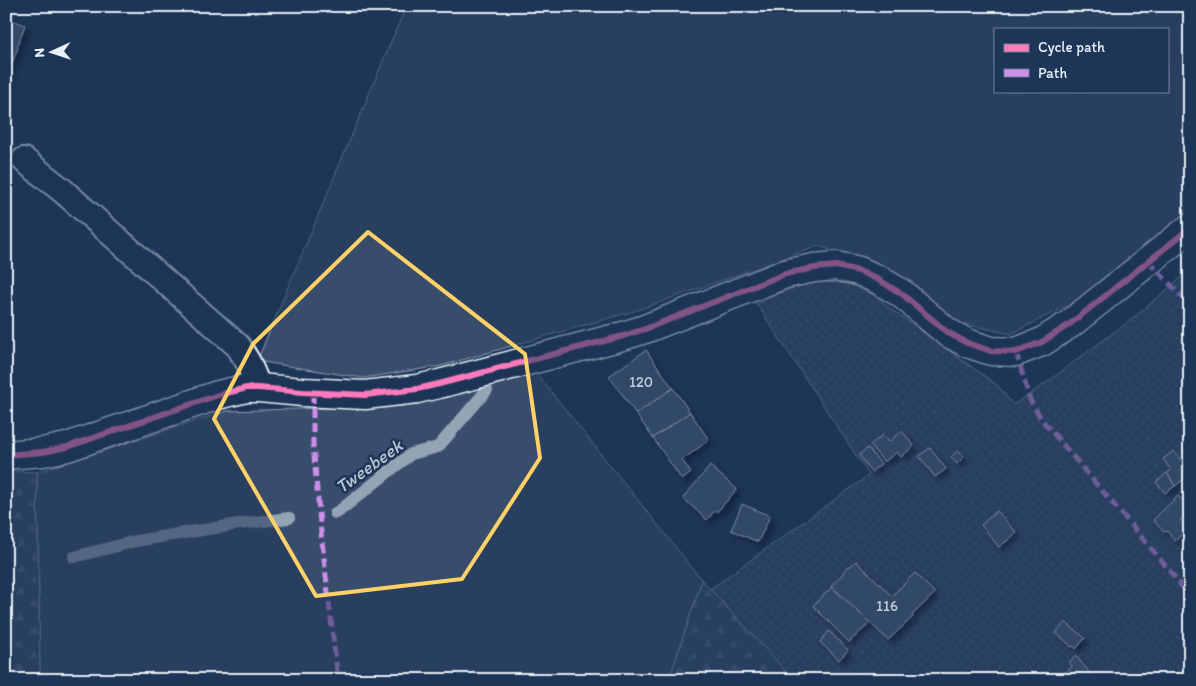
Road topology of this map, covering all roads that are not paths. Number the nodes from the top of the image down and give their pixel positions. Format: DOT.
graph roads {
  1 [pos="24,160"];
  2 [pos="1190,228"];
  3 [pos="259,388"];
  4 [pos="6,455"];
  1 -- 3 [label="lane"];
  2 -- 3 [label="street"];
  3 -- 4 [label="street"];
}
